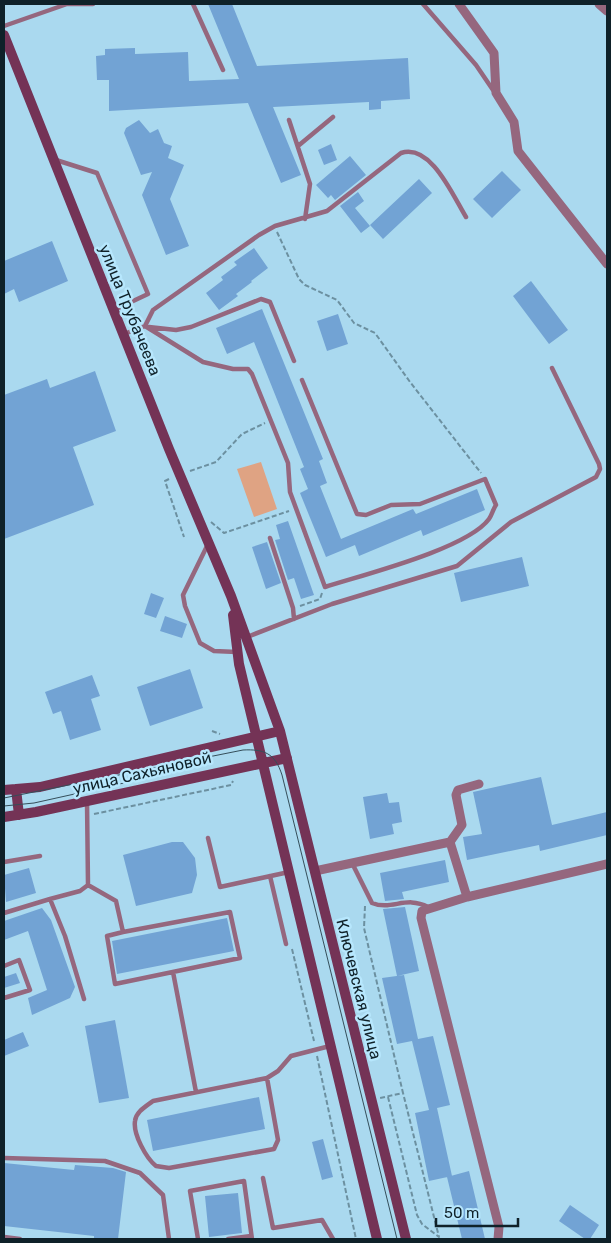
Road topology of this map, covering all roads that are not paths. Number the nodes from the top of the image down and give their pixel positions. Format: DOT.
graph roads {
  1 [pos="93,4"];
  2 [pos="193,4"];
  3 [pos="423,4"];
  4 [pos="459,4"];
  5 [pos="599,4"];
  6 [pos="607,11"];
  7 [pos="4,26"];
  8 [pos="4,35"];
  9 [pos="223,70"];
  10 [pos="496,93"];
  11 [pos="333,117"];
  12 [pos="289,120"];
  13 [pos="298,146"];
  14 [pos="54,160"];
  15 [pos="466,217"];
  16 [pos="305,218"];
  17 [pos="607,264"];
  18 [pos="114,310"];
  19 [pos="145,326"];
  20 [pos="124,334"];
  21 [pos="294,361"];
  22 [pos="552,368"];
  23 [pos="302,380"];
  24 [pos="270,538"];
  25 [pos="209,542"];
  26 [pos="231,596"];
  27 [pos="294,618"];
  28 [pos="246,638"];
  29 [pos="237,652"];
  30 [pos="280,731"];
  31 [pos="256,736"];
  32 [pos="283,745"];
  33 [pos="286,758"];
  34 [pos="262,763"];
  35 [pos="480,784"];
  36 [pos="16,789"];
  37 [pos="4,790"];
  38 [pos="87,801"];
  39 [pos="18,815"];
  40 [pos="4,817"];
  41 [pos="208,838"];
  42 [pos="450,842"];
  43 [pos="40,856"];
  44 [pos="4,862"];
  45 [pos="352,863"];
  46 [pos="607,864"];
  47 [pos="315,871"];
  48 [pos="288,872"];
  49 [pos="270,876"];
  50 [pos="88,885"];
  51 [pos="467,897"];
  52 [pos="50,900"];
  53 [pos="428,907"];
  54 [pos="4,913"];
  55 [pos="123,932"];
  56 [pos="289,945"];
  57 [pos="4,966"];
  58 [pos="173,972"];
  59 [pos="4,998"];
  60 [pos="84,999"];
  61 [pos="331,1045"];
  62 [pos="267,1078"];
  63 [pos="196,1092"];
  64 [pos="4,1158"];
  65 [pos="263,1178"];
  66 [pos="4,1237"];
  67 [pos="251,1238"];
  68 [pos="20,1239"];
  69 [pos="169,1239"];
  70 [pos="198,1239"];
  71 [pos="228,1239"];
  72 [pos="332,1239"];
  73 [pos="377,1239"];
  74 [pos="406,1239"];
  75 [pos="500,1239"];
  1 -- 7 [label="lane"];
  2 -- 9 [label="lane"];
  3 -- 10 [label="lane"];
  4 -- 10 [label="street"];
  5 -- 6 [label="street"];
  8 -- 14 [label="main road, улица Трубачеева"];
  10 -- 17 [label="street"];
  11 -- 13 [label="lane"];
  12 -- 13 [label="lane"];
  13 -- 16 [label="lane"];
  14 -- 18 [label="main road, улица Трубачеева"];
  14 -- 18 [label="lane"];
  15 -- 16 [label="lane"];
  16 -- 19 [label="lane"];
  18 -- 20 [label="main road, улица Трубачеева"];
  19 -- 20 [label="lane"];
  19 -- 21 [label="lane"];
  19 -- 23 [label="lane"];
  20 -- 25 [label="main road, улица Трубачеева"];
  22 -- 27 [label="lane"];
  24 -- 27 [label="lane"];
  25 -- 26 [label="main road, улица Трубачеева"];
  25 -- 29 [label="lane"];
  26 -- 28 [label="main road, улица Трубачеева"];
  26 -- 29 [label="main road, улица Трубачеева"];
  27 -- 28 [label="lane"];
  28 -- 30 [label="main road, улица Трубачеева"];
  29 -- 31 [label="main road, улица Трубачеева"];
  30 -- 31 [label="main road, улица Сахьяновой"];
  30 -- 32 [label="main road, улица Трубачеева"];
  31 -- 34 [label="main road, улица Трубачеева"];
  31 -- 36 [label="main road, улица Сахьяновой"];
  32 -- 33 [label="main road, Ключевская улица"];
  33 -- 34 [label="main road, улица Сахьяновой"];
  33 -- 47 [label="main road, Ключевская улица"];
  34 -- 38 [label="main road, улица Сахьяновой"];
  34 -- 48 [label="main road"];
  35 -- 42 [label="street"];
  36 -- 37 [label="main road, улица Сахьяновой"];
  36 -- 39 [label="main road"];
  38 -- 39 [label="main road, улица Сахьяновой"];
  38 -- 50 [label="lane"];
  39 -- 40 [label="main road, улица Сахьяновой"];
  41 -- 49 [label="lane"];
  42 -- 45 [label="street"];
  42 -- 51 [label="street"];
  43 -- 44 [label="lane"];
  45 -- 47 [label="street"];
  45 -- 53 [label="lane"];
  46 -- 51 [label="street"];
  47 -- 74 [label="main road, Ключевская улица"];
  48 -- 49 [label="lane"];
  48 -- 61 [label="main road"];
  49 -- 56 [label="lane"];
  50 -- 52 [label="lane"];
  50 -- 55 [label="lane"];
  51 -- 53 [label="street"];
  52 -- 54 [label="lane"];
  52 -- 60 [label="lane"];
  53 -- 75 [label="street"];
  55 -- 58 [label="lane"];
  55 -- 58 [label="lane"];
  57 -- 59 [label="lane"];
  58 -- 63 [label="lane"];
  61 -- 62 [label="lane"];
  61 -- 73 [label="main road"];
  62 -- 63 [label="lane"];
  62 -- 63 [label="lane"];
  64 -- 69 [label="lane"];
  65 -- 72 [label="lane"];
  66 -- 68 [label="lane"];
  67 -- 70 [label="lane"];
  67 -- 71 [label="lane"];
}
